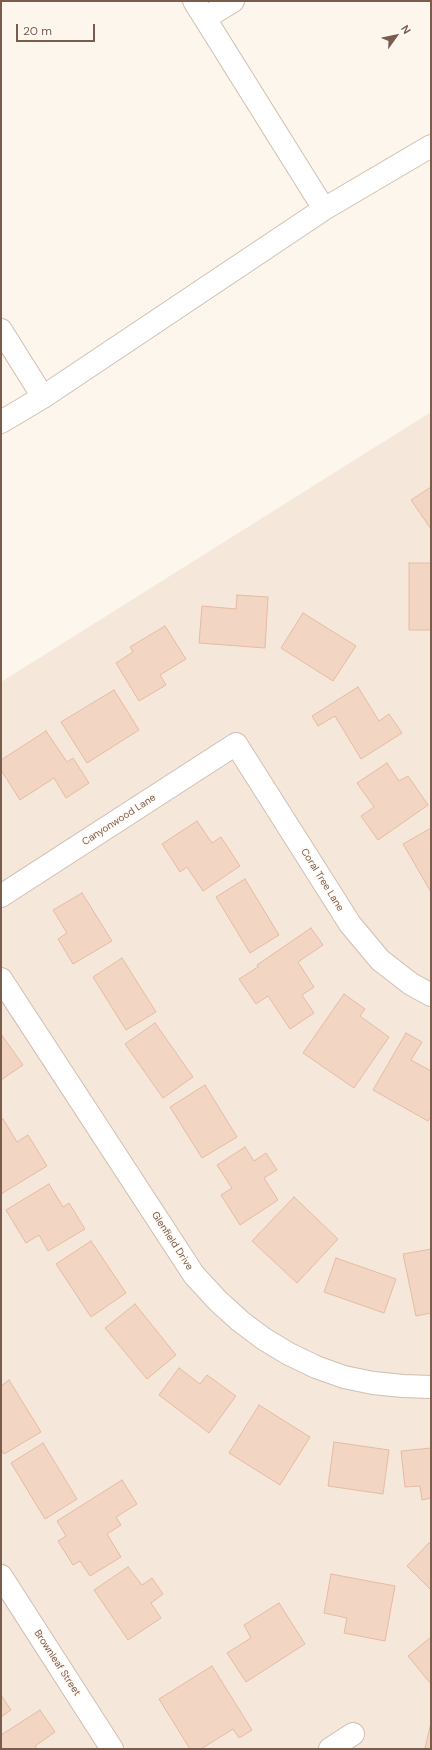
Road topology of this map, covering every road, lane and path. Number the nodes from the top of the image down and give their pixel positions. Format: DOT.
graph roads {
  1 [pos="233,1"];
  2 [pos="199,9"];
  3 [pos="431,146"];
  4 [pos="324,210"];
  5 [pos="1,330"];
  6 [pos="43,396"];
  7 [pos="1,422"];
  8 [pos="236,744"];
  9 [pos="1,896"];
  10 [pos="1,979"];
  11 [pos="431,995"];
  12 [pos="431,1387"];
  13 [pos="1,1576"];
  14 [pos="353,1734"];
  15 [pos="112,1749"];
  16 [pos="330,1749"];
  1 -- 2 [label="street"];
  2 -- 4 [label="street"];
  3 -- 4 [label="street"];
  4 -- 6 [label="street"];
  5 -- 6 [label="street"];
  6 -- 7 [label="street"];
  8 -- 9 [label="street, Canyonwood Lane"];
  8 -- 11 [label="street, Coral Tree Lane"];
  10 -- 12 [label="street, Glenfield Drive"];
  13 -- 15 [label="street, Brownleaf Street"];
  14 -- 16 [label="street"];
}
